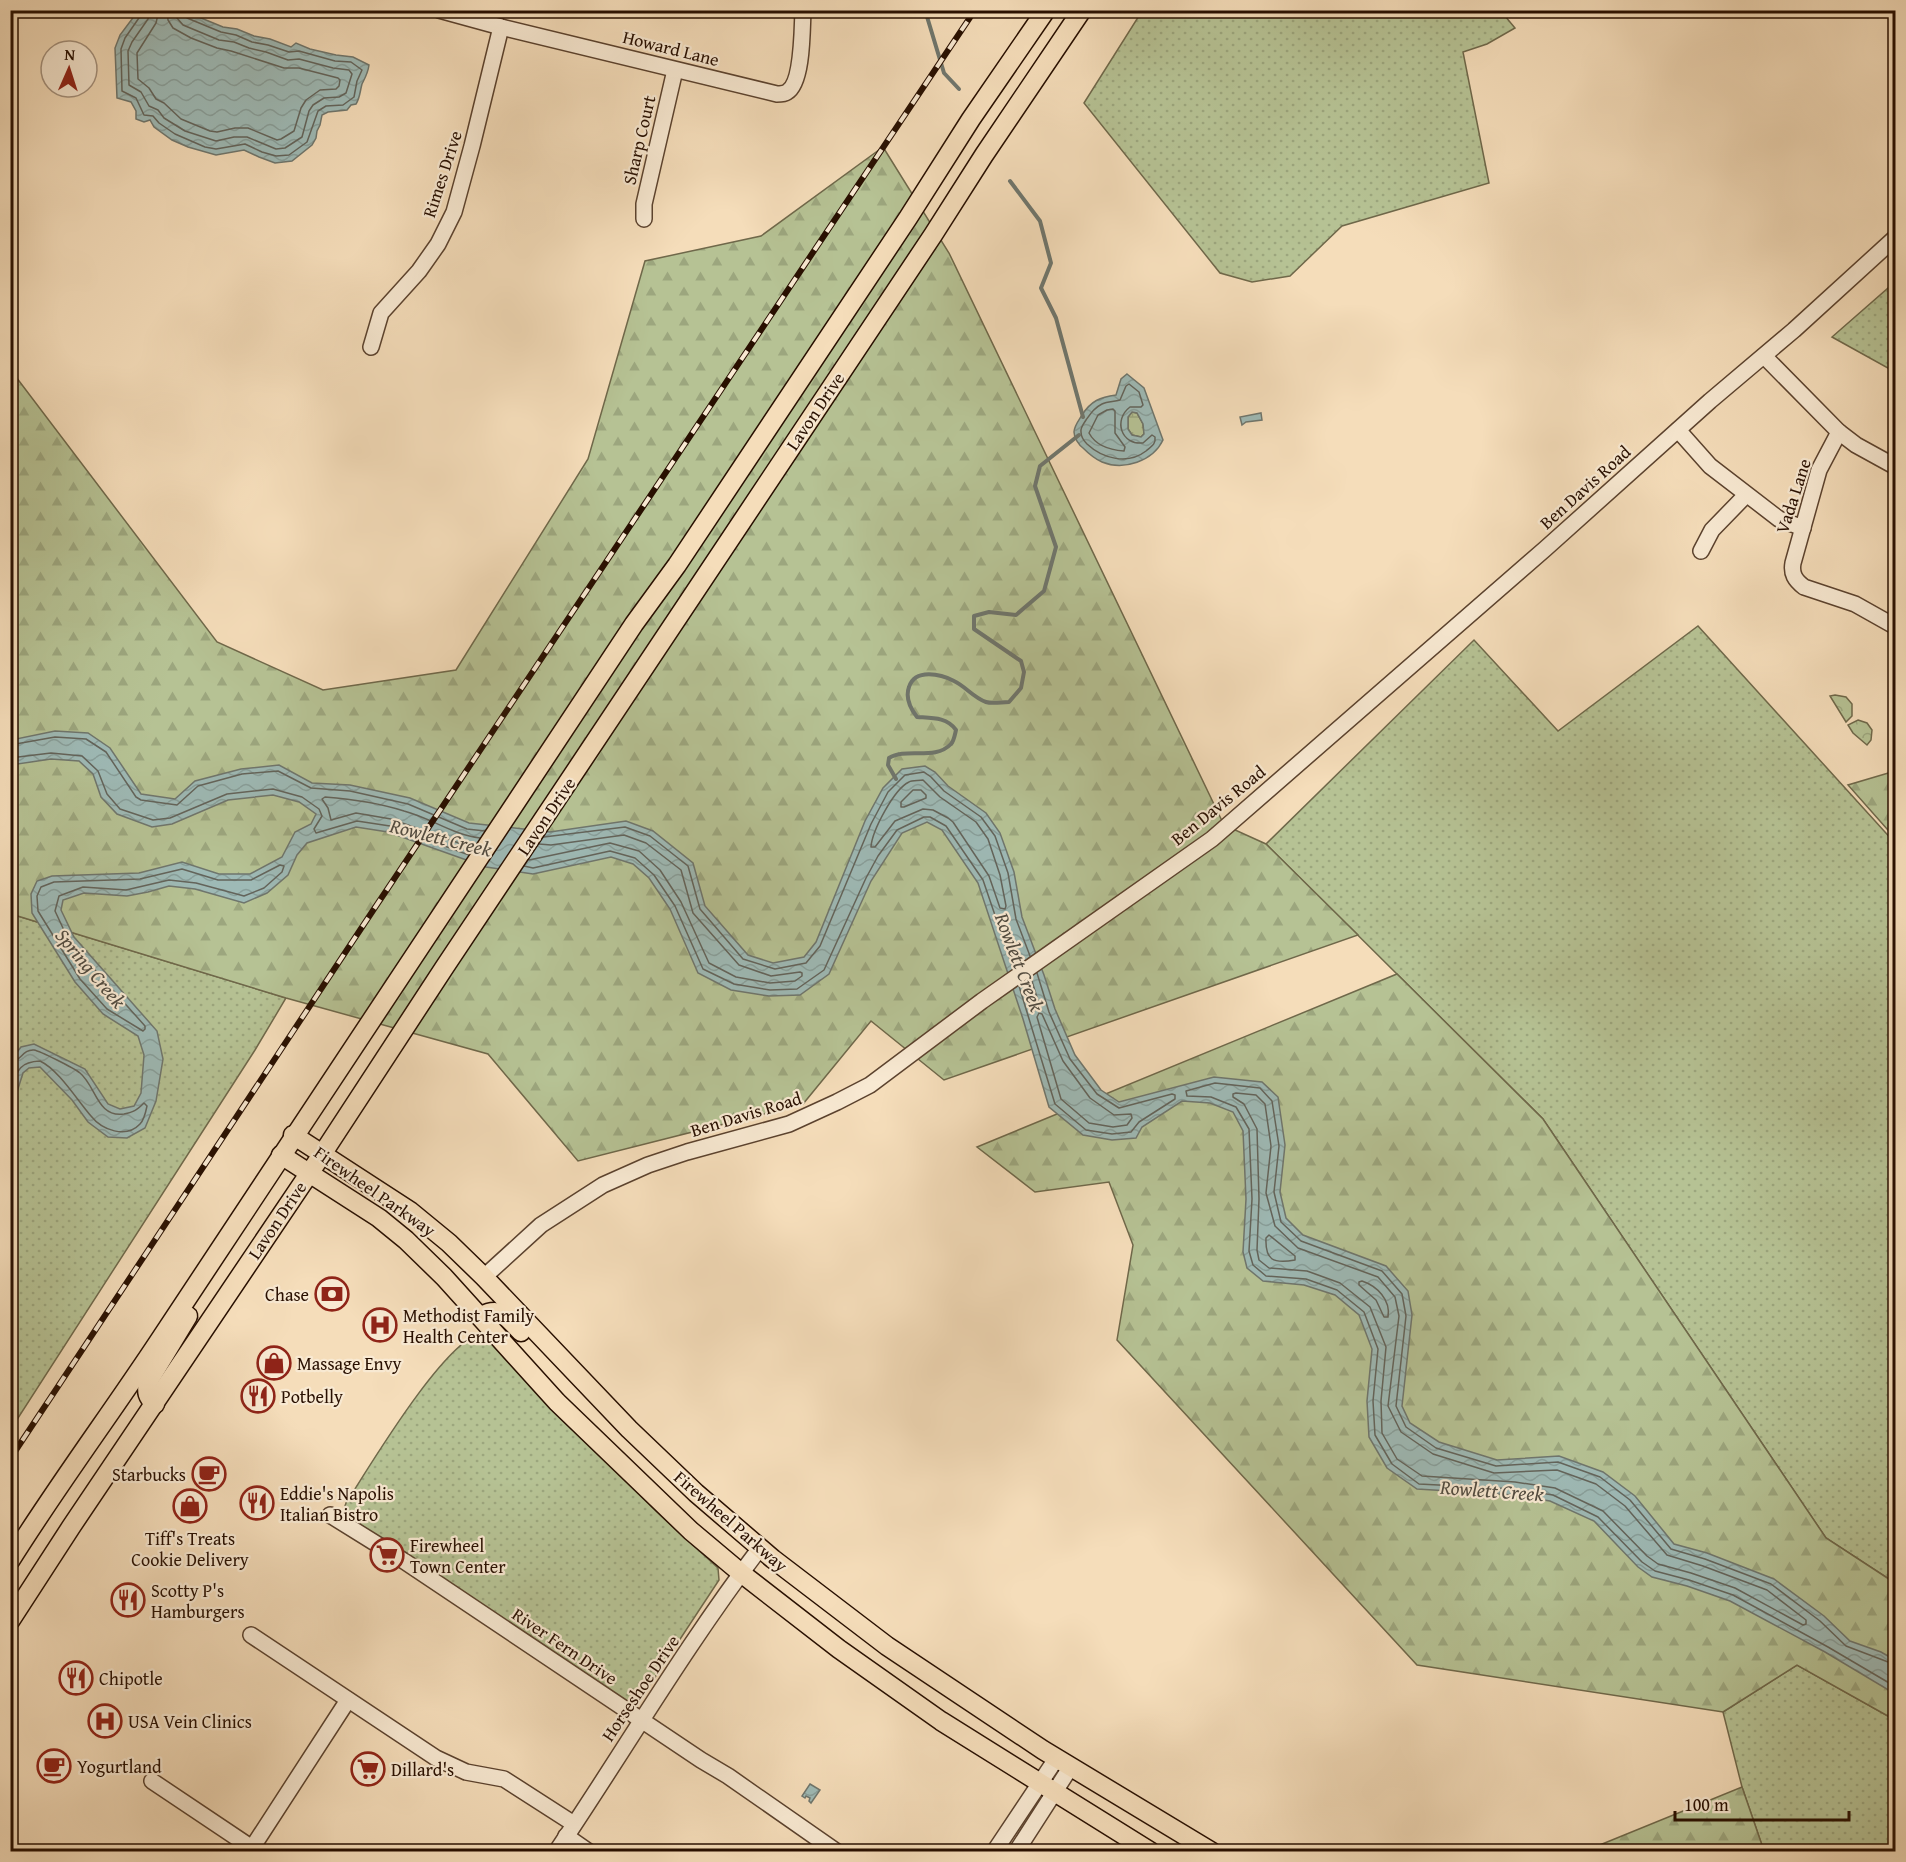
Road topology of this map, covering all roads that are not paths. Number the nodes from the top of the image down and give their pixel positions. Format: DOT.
graph roads {
  1 [pos="439,10"];
  2 [pos="803,10"];
  3 [pos="1046,10"];
  4 [pos="1082,10"];
  5 [pos="501,27"];
  6 [pos="675,70"];
  7 [pos="644,219"];
  8 [pos="1896,237"];
  9 [pos="370,347"];
  10 [pos="1764,356"];
  11 [pos="1678,430"];
  12 [pos="1839,432"];
  13 [pos="1896,467"];
  14 [pos="1746,495"];
  15 [pos="1803,528"];
  16 [pos="1701,551"];
  17 [pos="1896,627"];
  18 [pos="294,1135"];
  19 [pos="323,1153"];
  20 [pos="280,1155"];
  21 [pos="310,1173"];
  22 [pos="484,1277"];
  23 [pos="198,1281"];
  24 [pos="480,1316"];
  25 [pos="155,1404"];
  26 [pos="629,1430"];
  27 [pos="330,1515"];
  28 [pos="760,1548"];
  29 [pos="10,1561"];
  30 [pos="741,1573"];
  31 [pos="10,1621"];
  32 [pos="251,1635"];
  33 [pos="348,1700"];
  34 [pos="641,1720"];
  35 [pos="1063,1763"];
  36 [pos="152,1781"];
  37 [pos="1047,1788"];
  38 [pos="570,1830"];
  39 [pos="255,1850"];
  40 [pos="556,1851"];
  41 [pos="589,1851"];
  42 [pos="837,1851"];
  43 [pos="994,1851"];
  44 [pos="1016,1851"];
  45 [pos="1150,1851"];
  46 [pos="1212,1851"];
  1 -- 5 [label="street, Howard Lane"];
  2 -- 6 [label="street, Howard Lane"];
  3 -- 18 [label="main road, Lavon Drive"];
  4 -- 19 [label="main road, Lavon Drive"];
  5 -- 6 [label="street, Howard Lane"];
  5 -- 9 [label="street, Rimes Drive"];
  6 -- 7 [label="street, Sharp Court"];
  8 -- 10 [label="street, Ben Davis Road"];
  10 -- 11 [label="street, Ben Davis Road"];
  10 -- 12 [label="street"];
  11 -- 14 [label="street"];
  11 -- 22 [label="street, Ben Davis Road"];
  12 -- 13 [label="street"];
  12 -- 15 [label="street, Vada Lane"];
  14 -- 15 [label="street"];
  14 -- 16 [label="street"];
  15 -- 17 [label="street, Vada Lane"];
  18 -- 19 [label="main road, Firewheel Parkway"];
  18 -- 20 [label="main road, Lavon Drive"];
  19 -- 21 [label="main road, Lavon Drive"];
  19 -- 22 [label="main road, Firewheel Parkway"];
  20 -- 21 [label="main road, Firewheel Parkway"];
  20 -- 23 [label="main road, Lavon Drive"];
  21 -- 24 [label="main road, Firewheel Parkway"];
  21 -- 25 [label="main road, Lavon Drive"];
  22 -- 26 [label="main road, Firewheel Parkway"];
  23 -- 25 [label="main road"];
  23 -- 29 [label="main road, Lavon Drive"];
  24 -- 26 [label="main road"];
  24 -- 30 [label="main road, Firewheel Parkway"];
  25 -- 31 [label="main road, Lavon Drive"];
  26 -- 28 [label="main road, Firewheel Parkway"];
  27 -- 34 [label="street, River Fern Drive"];
  28 -- 30 [label="street, Horseshoe Drive"];
  28 -- 35 [label="main road, Firewheel Parkway"];
  30 -- 34 [label="street, Horseshoe Drive"];
  30 -- 37 [label="main road, Firewheel Parkway"];
  32 -- 33 [label="street"];
  33 -- 38 [label="street"];
  33 -- 39 [label="street"];
  34 -- 38 [label="street, Horseshoe Drive"];
  34 -- 42 [label="street, River Fern Drive"];
  35 -- 37 [label="street"];
  35 -- 46 [label="main road, Firewheel Parkway"];
  36 -- 39 [label="street"];
  37 -- 43 [label="street"];
  37 -- 44 [label="street"];
  37 -- 45 [label="main road, Firewheel Parkway"];
  38 -- 40 [label="street, Horseshoe Drive"];
  38 -- 41 [label="street"];
}
